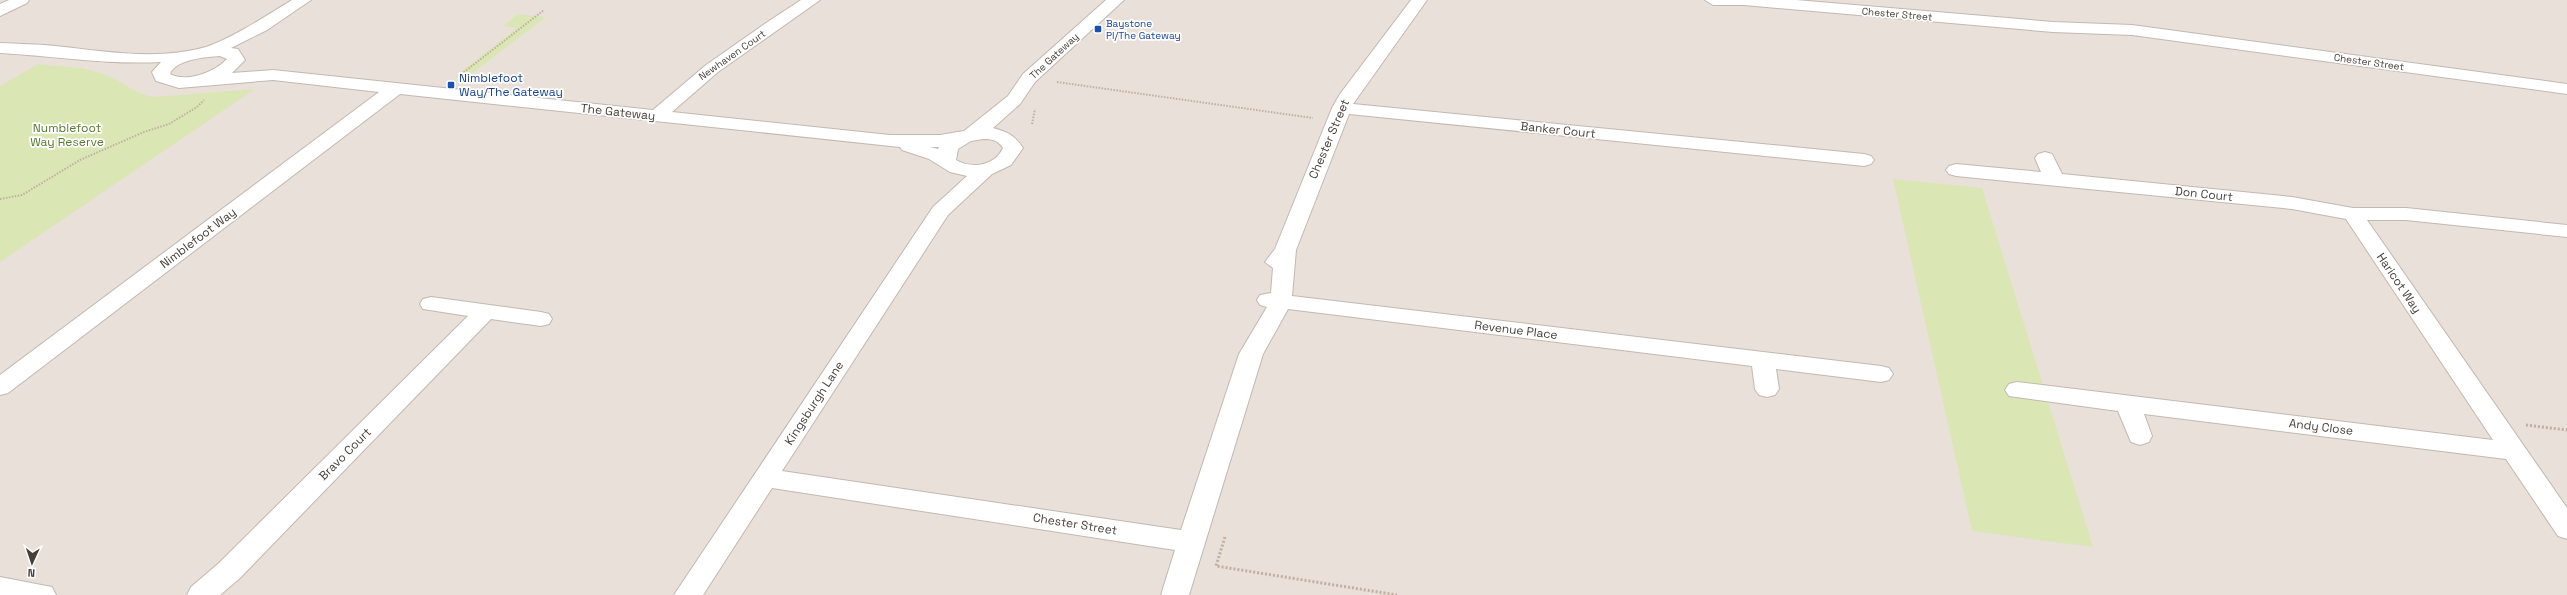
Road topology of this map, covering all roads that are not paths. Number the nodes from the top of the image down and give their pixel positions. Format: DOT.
graph roads {
  1 [pos="21,0"];
  2 [pos="303,0"];
  3 [pos="812,0"];
  4 [pos="1116,0"];
  5 [pos="1419,0"];
  6 [pos="1712,0"];
  7 [pos="1741,0"];
  8 [pos="0,11"];
  9 [pos="261,26"];
  10 [pos="0,48"];
  11 [pos="211,51"];
  12 [pos="188,56"];
  13 [pos="121,58"];
  14 [pos="235,58"];
  15 [pos="161,72"];
  16 [pos="273,75"];
  17 [pos="204,80"];
  18 [pos="396,88"];
  19 [pos="2567,90"];
  20 [pos="1014,100"];
  21 [pos="1341,108"];
  22 [pos="657,116"];
  23 [pos="1773,132"];
  24 [pos="969,135"];
  25 [pos="1004,138"];
  26 [pos="890,141"];
  27 [pos="1775,151"];
  28 [pos="2045,158"];
  29 [pos="1864,160"];
  30 [pos="951,165"];
  31 [pos="986,169"];
  32 [pos="1956,170"];
  33 [pos="2054,180"];
  34 [pos="940,211"];
  35 [pos="2353,214"];
  36 [pos="2567,231"];
  37 [pos="1275,301"];
  38 [pos="431,304"];
  39 [pos="486,311"];
  40 [pos="541,319"];
  41 [pos="1763,360"];
  42 [pos="1881,374"];
  43 [pos="0,387"];
  44 [pos="1767,389"];
  45 [pos="2018,390"];
  46 [pos="2128,404"];
  47 [pos="2140,436"];
  48 [pos="2514,451"];
  49 [pos="764,478"];
  50 [pos="2567,529"];
  51 [pos="1191,542"];
  52 [pos="0,588"];
  53 [pos="42,595"];
  54 [pos="201,595"];
  55 [pos="688,595"];
  56 [pos="1174,595"];
  1 -- 8 [label="street"];
  2 -- 9 [label="street"];
  3 -- 22 [label="street, Newhaven Court"];
  4 -- 20 [label="street, The Gateway"];
  5 -- 21 [label="street, Chester Street"];
  6 -- 7 [label="street, Chester Street"];
  7 -- 19 [label="street, Chester Street"];
  9 -- 11 [label="street"];
  9 -- 14 [label="street"];
  10 -- 13 [label="street"];
  11 -- 12 [label="street"];
  11 -- 14 [label="street, The Gateway"];
  12 -- 13 [label="street"];
  12 -- 15 [label="street"];
  13 -- 15 [label="street"];
  14 -- 16 [label="street, The Gateway"];
  14 -- 17 [label="street"];
  15 -- 17 [label="street, The Gateway"];
  16 -- 17 [label="street, The Gateway"];
  16 -- 18 [label="street, The Gateway"];
  18 -- 22 [label="street, The Gateway"];
  18 -- 43 [label="street, Nimblefoot Way"];
  20 -- 24 [label="street, The Gateway"];
  20 -- 25 [label="street, The Gateway"];
  21 -- 27 [label="street, Banker Court"];
  21 -- 37 [label="street, Chester Street"];
  22 -- 26 [label="street, The Gateway"];
  23 -- 27 [label="street"];
  24 -- 25 [label="street"];
  24 -- 26 [label="street, The Gateway"];
  24 -- 30 [label="street, Kingsburgh Lane"];
  25 -- 31 [label="street"];
  26 -- 30 [label="street, The Gateway"];
  27 -- 29 [label="street, Banker Court"];
  28 -- 33 [label="street"];
  30 -- 31 [label="street, The Gateway"];
  30 -- 34 [label="street, Kingsburgh Lane"];
  31 -- 34 [label="street, Kingsburgh Lane"];
  32 -- 33 [label="street, Don Court"];
  33 -- 35 [label="street, Don Court"];
  34 -- 49 [label="street, Kingsburgh Lane"];
  35 -- 36 [label="street"];
  35 -- 48 [label="street, Haricot Way"];
  37 -- 41 [label="street, Revenue Place"];
  37 -- 51 [label="street, Chester Street"];
  38 -- 39 [label="street"];
  39 -- 40 [label="street"];
  39 -- 54 [label="street, Bravo Court"];
  41 -- 42 [label="street, Revenue Place"];
  41 -- 44 [label="street"];
  45 -- 46 [label="street, Andy Close"];
  46 -- 47 [label="street"];
  46 -- 48 [label="street, Andy Close"];
  48 -- 50 [label="street, Haricot Way"];
  49 -- 51 [label="street, Chester Street"];
  49 -- 55 [label="street, Kingsburgh Lane"];
  51 -- 56 [label="street"];
  52 -- 53 [label="street"];
}
